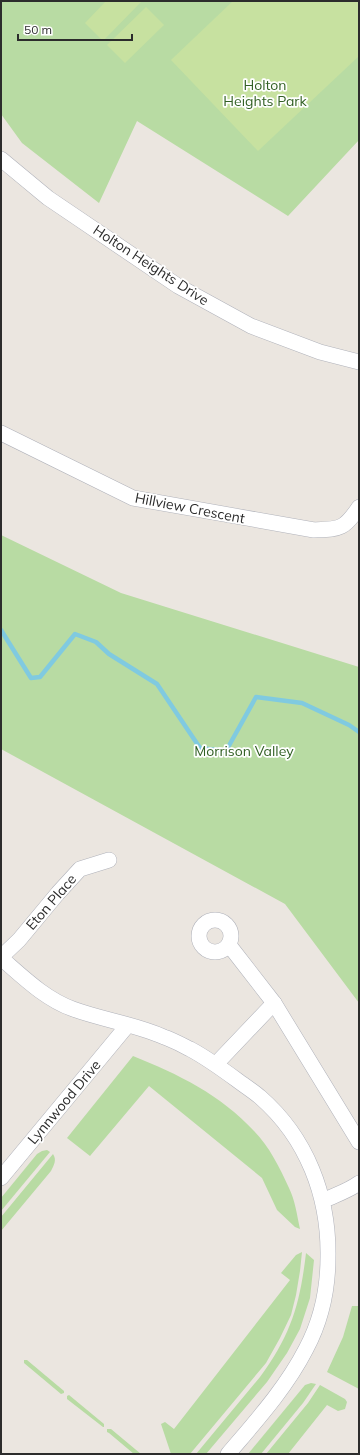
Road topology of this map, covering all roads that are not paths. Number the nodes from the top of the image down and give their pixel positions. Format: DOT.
graph roads {
  1 [pos="1,159"];
  2 [pos="359,362"];
  3 [pos="1,433"];
  4 [pos="359,507"];
  5 [pos="109,860"];
  6 [pos="229,944"];
  7 [pos="1,958"];
  8 [pos="274,1003"];
  9 [pos="127,1026"];
  10 [pos="216,1064"];
  11 [pos="359,1142"];
  12 [pos="1,1178"];
  13 [pos="359,1183"];
  14 [pos="323,1201"];
  15 [pos="228,1454"];
  1 -- 2 [label="street, Holton Heights Drive"];
  3 -- 4 [label="street, Hillview Crescent"];
  5 -- 7 [label="street, Eton Place"];
  6 -- 8 [label="street"];
  7 -- 9 [label="street"];
  8 -- 10 [label="street"];
  8 -- 11 [label="street"];
  9 -- 10 [label="street"];
  9 -- 12 [label="street, Lynnwood Drive"];
  10 -- 14 [label="street"];
  13 -- 14 [label="street"];
  14 -- 15 [label="street"];
}
